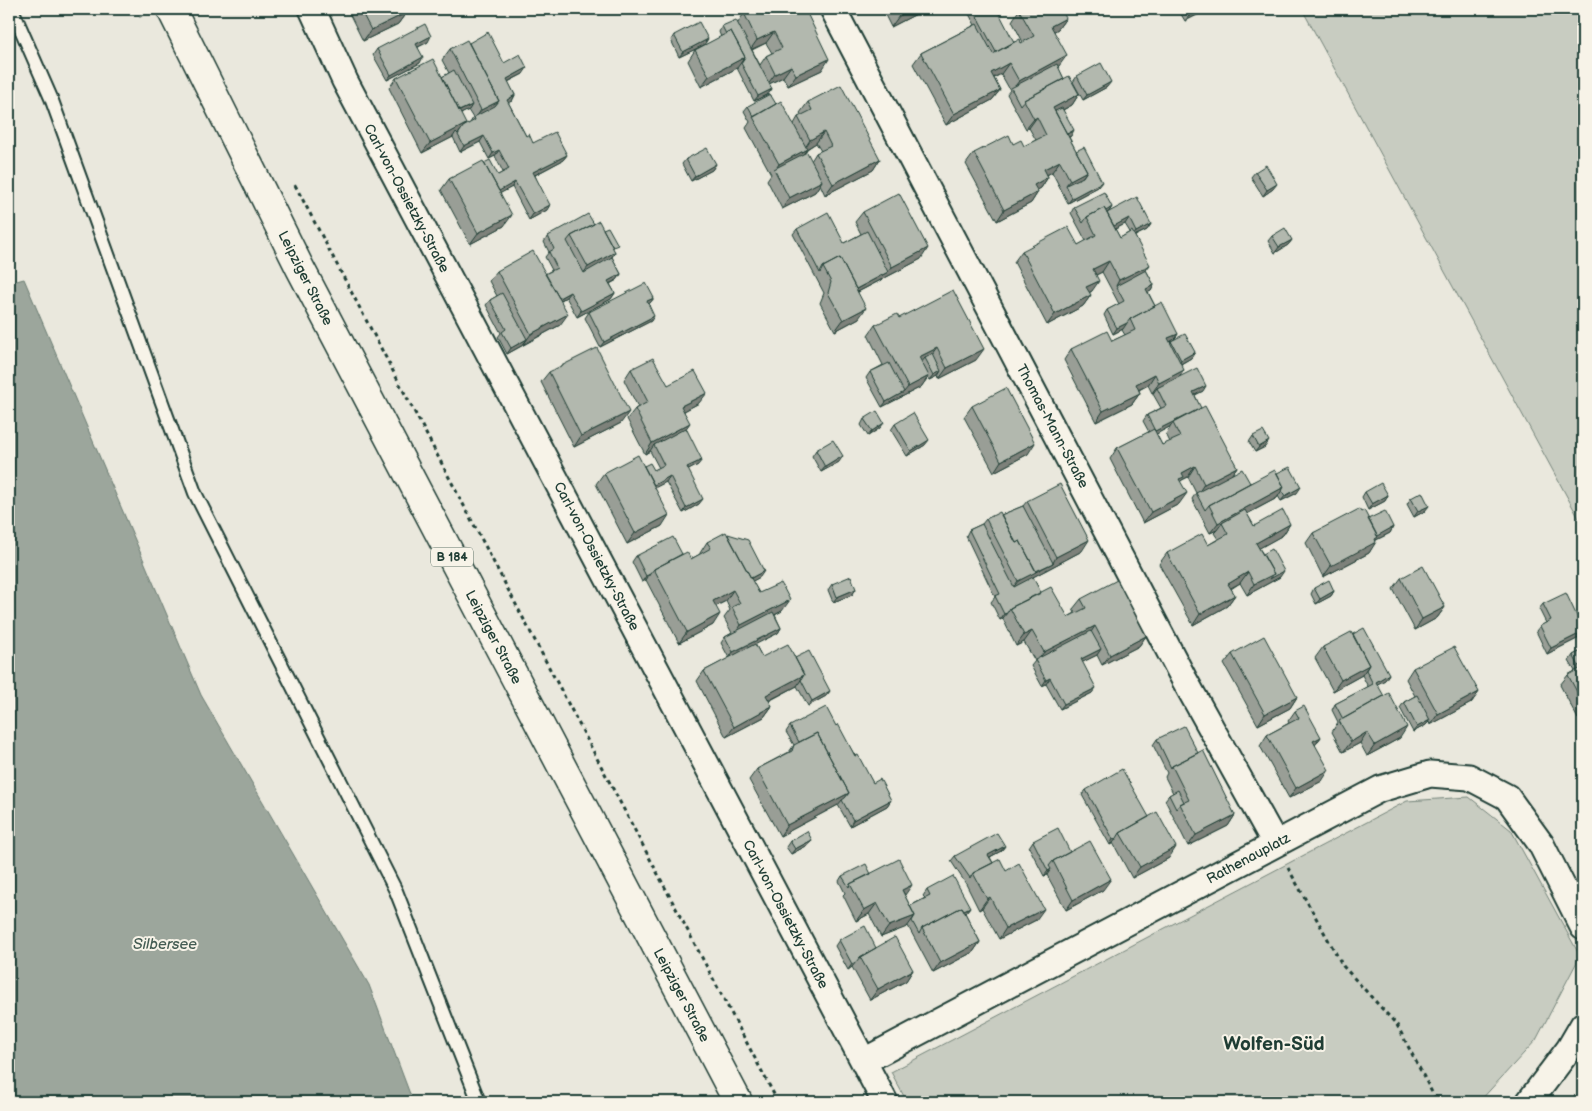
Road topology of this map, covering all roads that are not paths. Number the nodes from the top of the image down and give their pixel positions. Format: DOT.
graph roads {
  1 [pos="12,9"];
  2 [pos="171,9"];
  3 [pos="312,9"];
  4 [pos="833,9"];
  5 [pos="1275,843"];
  6 [pos="1583,928"];
  7 [pos="1583,1025"];
  8 [pos="864,1061"];
  9 [pos="479,1102"];
  10 [pos="738,1102"];
  11 [pos="885,1102"];
  12 [pos="1529,1102"];
  1 -- 9 [label="lane"];
  2 -- 10 [label="main road, Leipziger Straße / B 184"];
  3 -- 8 [label="street, Carl-von-Ossietzky-Straße"];
  4 -- 5 [label="street, Thomas-Mann-Straße"];
  5 -- 6 [label="street, Rathenauplatz"];
  5 -- 8 [label="street, Rathenauplatz"];
  7 -- 12 [label="street"];
  8 -- 11 [label="street, Carl-von-Ossietzky-Straße"];
}
